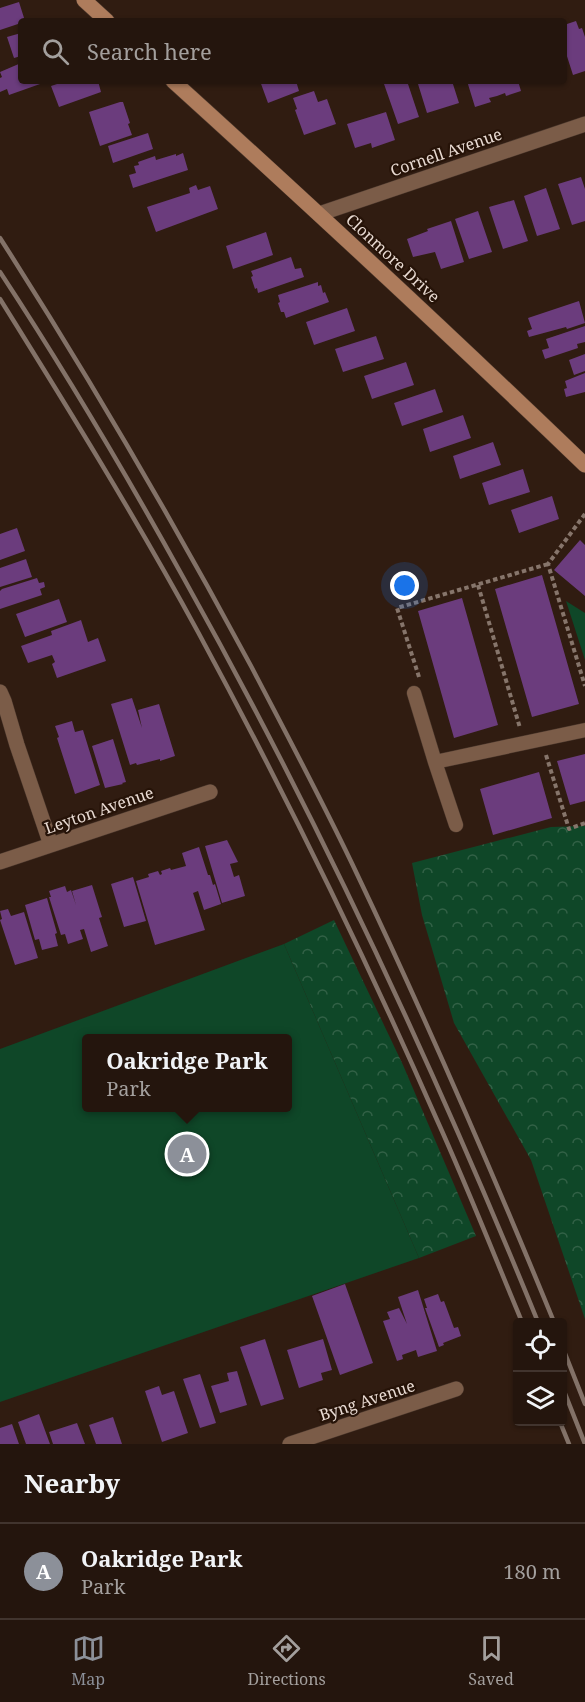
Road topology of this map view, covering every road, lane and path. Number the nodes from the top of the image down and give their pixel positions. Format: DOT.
graph roads {
  1 [pos="84,0"];
  2 [pos="104,18"];
  3 [pos="176,84"];
  4 [pos="585,124"];
  5 [pos="319,214"];
  6 [pos="585,465"];
  7 [pos="585,514"];
  8 [pos="548,564"];
  9 [pos="478,585"];
  10 [pos="585,686"];
  11 [pos="417,689"];
  12 [pos="0,692"];
  13 [pos="585,730"];
  14 [pos="541,740"];
  15 [pos="525,744"];
  16 [pos="435,762"];
  17 [pos="210,792"];
  18 [pos="585,824"];
  19 [pos="456,825"];
  20 [pos="51,845"];
  21 [pos="0,862"];
  22 [pos="456,1389"];
  23 [pos="290,1444"];
  1 -- 2 [label="street"];
  3 -- 5 [label="street, Clonmore Drive"];
  4 -- 5 [label="street, Cornell Avenue"];
  5 -- 6 [label="street, Clonmore Drive"];
  7 -- 8 [label="path"];
  8 -- 9 [label="path"];
  8 -- 10 [label="path"];
  9 -- 11 [label="path"];
  9 -- 15 [label="path"];
  11 -- 16 [label="lane"];
  12 -- 20 [label="street"];
  13 -- 14 [label="lane"];
  14 -- 15 [label="lane"];
  14 -- 18 [label="path"];
  15 -- 16 [label="lane"];
  16 -- 19 [label="lane"];
  17 -- 20 [label="street, Leyton Avenue"];
  20 -- 21 [label="street, Leyton Avenue"];
  22 -- 23 [label="street, Byng Avenue"];
}
